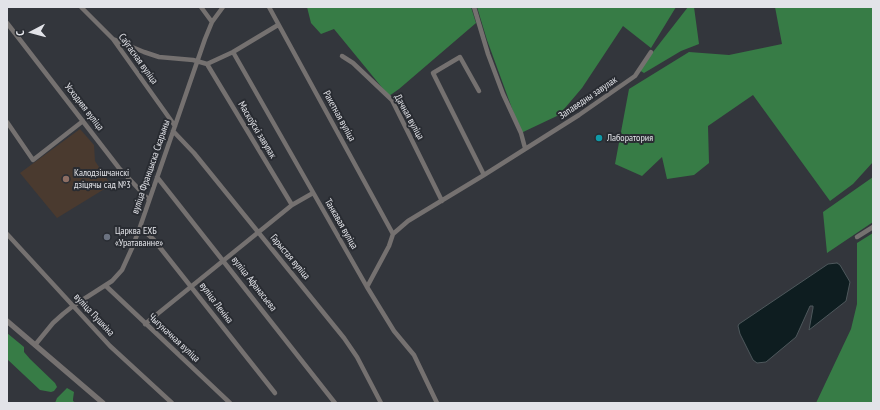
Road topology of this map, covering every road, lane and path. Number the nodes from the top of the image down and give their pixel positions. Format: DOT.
graph roads {
  1 [pos="81,7"];
  2 [pos="200,7"];
  3 [pos="224,7"];
  4 [pos="269,7"];
  5 [pos="474,7"];
  6 [pos="212,22"];
  7 [pos="7,23"];
  8 [pos="278,25"];
  9 [pos="113,39"];
  10 [pos="233,52"];
  11 [pos="651,52"];
  12 [pos="342,56"];
  13 [pos="197,61"];
  14 [pos="207,64"];
  15 [pos="479,91"];
  16 [pos="83,121"];
  17 [pos="7,122"];
  18 [pos="175,126"];
  19 [pos="173,131"];
  20 [pos="525,148"];
  21 [pos="484,175"];
  22 [pos="158,177"];
  23 [pos="313,193"];
  24 [pos="149,200"];
  25 [pos="442,201"];
  26 [pos="292,205"];
  27 [pos="140,227"];
  28 [pos="873,227"];
  29 [pos="258,232"];
  30 [pos="7,234"];
  31 [pos="393,234"];
  32 [pos="857,237"];
  33 [pos="224,260"];
  34 [pos="106,286"];
  35 [pos="192,287"];
  36 [pos="367,287"];
  37 [pos="73,306"];
  38 [pos="7,321"];
  39 [pos="146,324"];
  40 [pos="34,345"];
  41 [pos="275,393"];
  42 [pos="103,403"];
  43 [pos="172,403"];
  44 [pos="230,403"];
  45 [pos="336,403"];
  46 [pos="381,403"];
  47 [pos="437,403"];
  1 -- 9 [label="street, Саўгасная вуліца"];
  2 -- 6 [label="street"];
  3 -- 6 [label="street, вуліца Францыска Скарыны"];
  4 -- 8 [label="street, Ракетная вуліца"];
  5 -- 20 [label="street"];
  6 -- 13 [label="street, вуліца Францыска Скарыны"];
  7 -- 16 [label="street, Усходняя вуліца"];
  8 -- 10 [label="street"];
  8 -- 31 [label="street, Ракетная вуліца"];
  9 -- 13 [label="street"];
  9 -- 18 [label="street, Саўгасная вуліца"];
  10 -- 14 [label="street"];
  10 -- 23 [label="street, Танкавая вуліца"];
  11 -- 20 [label="street, Запаведны завулак"];
  12 -- 25 [label="street, Дачная вуліца"];
  13 -- 14 [label="street"];
  13 -- 18 [label="street, вуліца Францыска Скарыны"];
  14 -- 26 [label="street, Маскоўскі завулак"];
  15 -- 21 [label="street"];
  16 -- 17 [label="street"];
  16 -- 24 [label="street, Усходняя вуліца"];
  18 -- 19 [label="street, вуліца Францыска Скарыны"];
  19 -- 22 [label="street, вуліца Францыска Скарыны"];
  19 -- 29 [label="street, Гарыстая вуліца"];
  20 -- 21 [label="street"];
  21 -- 25 [label="street"];
  22 -- 24 [label="street, вуліца Францыска Скарыны"];
  22 -- 33 [label="street, вуліца Афанасьева"];
  23 -- 26 [label="street"];
  23 -- 36 [label="street, Танкавая вуліца"];
  24 -- 27 [label="street, вуліца Францыска Скарыны"];
  25 -- 31 [label="street"];
  26 -- 29 [label="street"];
  27 -- 34 [label="street, вуліца Францыска Скарыны"];
  27 -- 35 [label="street, вуліца Леніна"];
  28 -- 32 [label="street"];
  29 -- 33 [label="street"];
  29 -- 46 [label="street, Гарыстая вуліца"];
  30 -- 37 [label="street, вуліца Пушкіна"];
  31 -- 36 [label="street"];
  33 -- 35 [label="street"];
  33 -- 45 [label="street, вуліца Афанасьева"];
  34 -- 37 [label="street, вуліца Францыска Скарыны"];
  34 -- 39 [label="street, Чыгуначная вуліца"];
  35 -- 39 [label="street"];
  35 -- 41 [label="street, вуліца Леніна"];
  36 -- 47 [label="street, Танкавая вуліца"];
  37 -- 40 [label="street, вуліца Францыска Скарыны"];
  37 -- 43 [label="street, вуліца Пушкіна"];
  38 -- 40 [label="street"];
  39 -- 44 [label="street, Чыгуначная вуліца"];
  40 -- 42 [label="street"];
}
